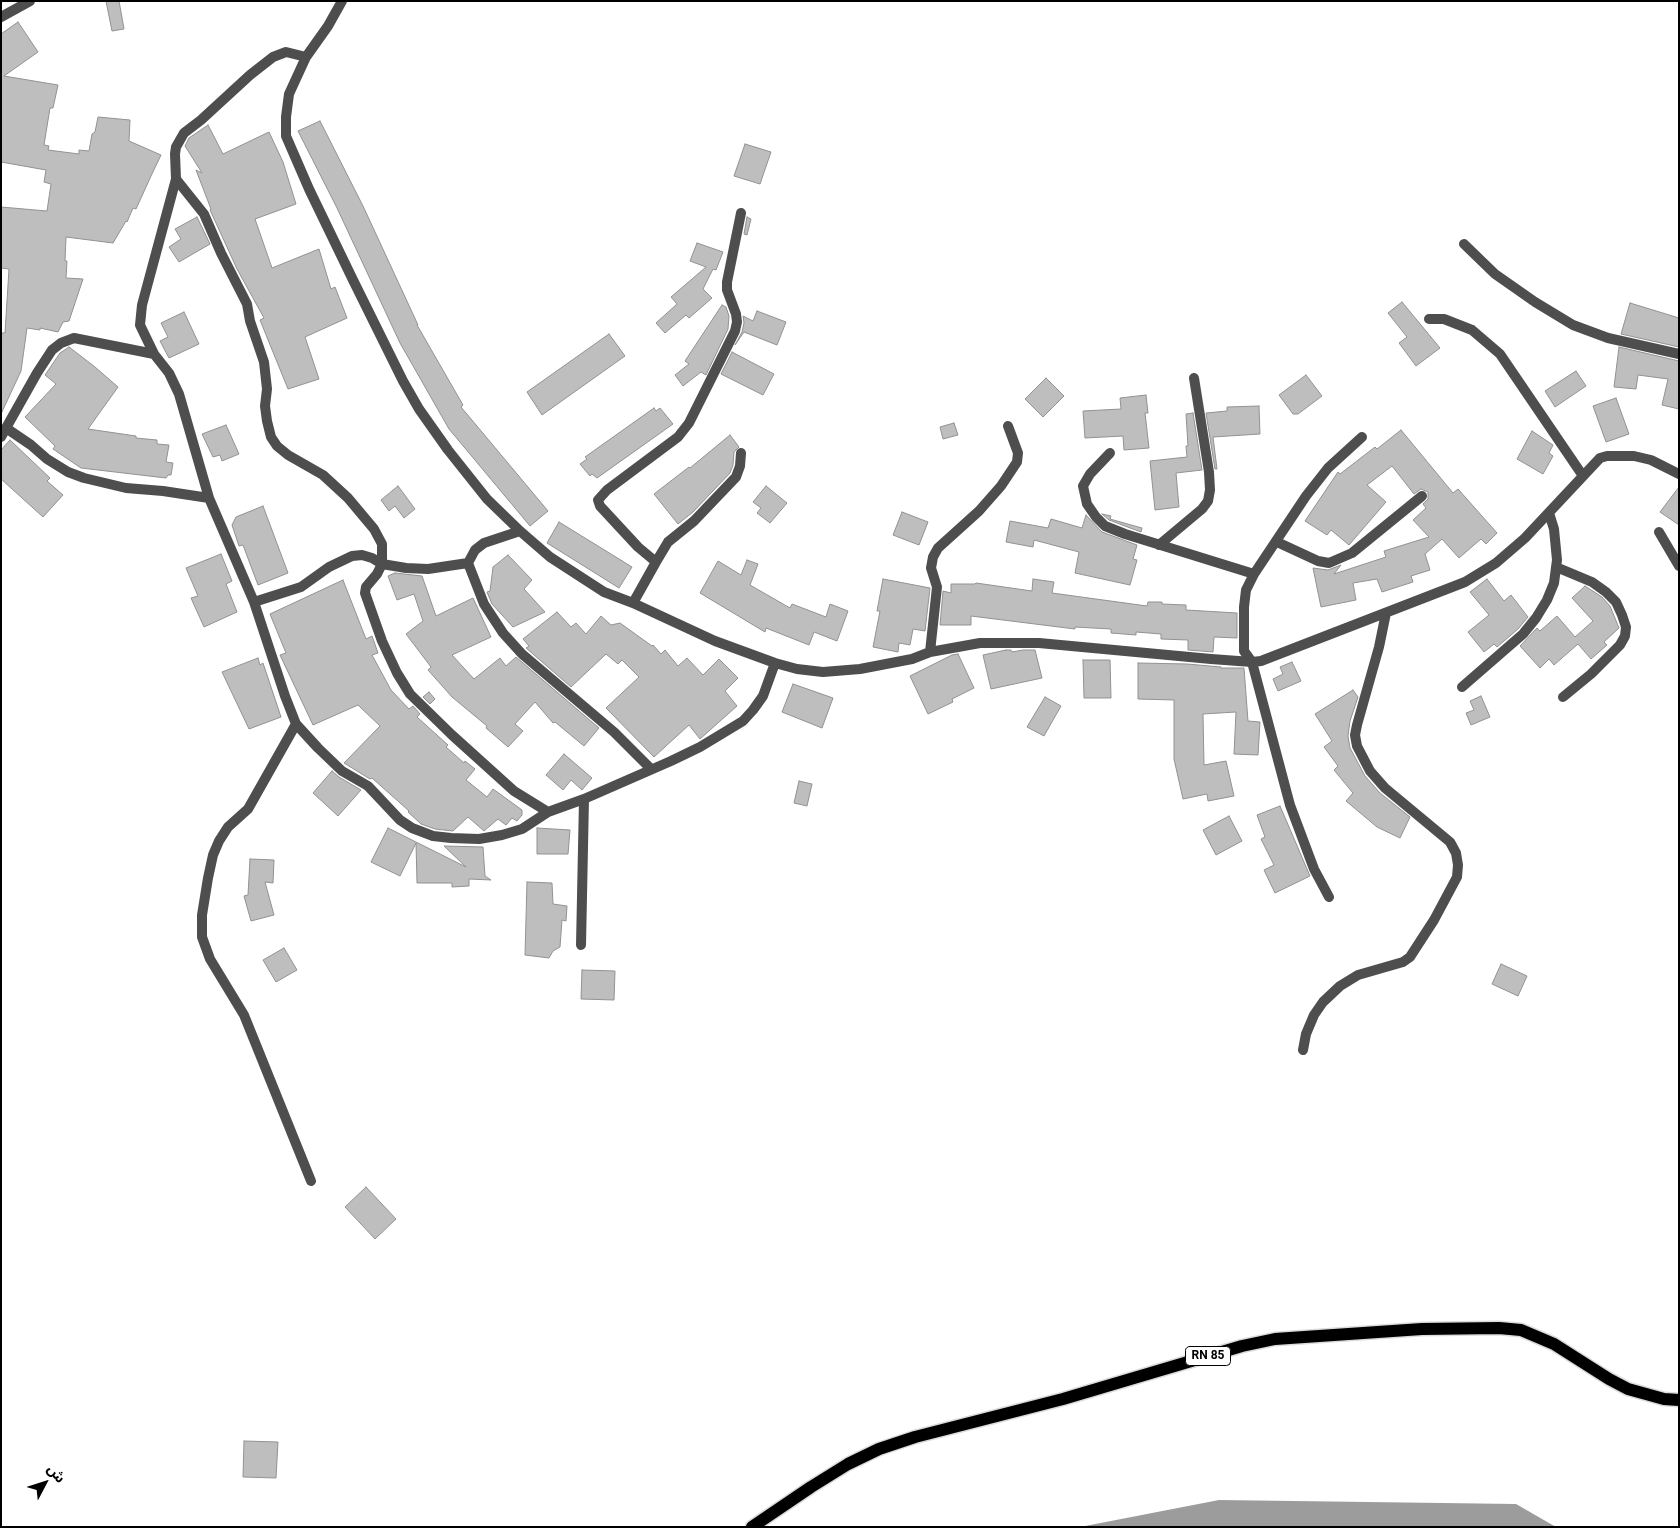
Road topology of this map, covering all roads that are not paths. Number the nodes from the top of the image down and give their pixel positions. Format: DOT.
graph roads {
  1 [pos="30,1"];
  2 [pos="342,1"];
  3 [pos="1,17"];
  4 [pos="306,56"];
  5 [pos="176,179"];
  6 [pos="741,212"];
  7 [pos="1464,244"];
  8 [pos="1429,319"];
  9 [pos="154,354"];
  10 [pos="1679,354"];
  11 [pos="1194,378"];
  12 [pos="1008,426"];
  13 [pos="4,433"];
  14 [pos="1362,437"];
  15 [pos="741,453"];
  16 [pos="1110,453"];
  17 [pos="1679,474"];
  18 [pos="1583,476"];
  19 [pos="1422,496"];
  20 [pos="209,498"];
  21 [pos="1548,513"];
  22 [pos="520,531"];
  23 [pos="1658,532"];
  24 [pos="1277,542"];
  25 [pos="1159,545"];
  26 [pos="656,562"];
  27 [pos="468,563"];
  28 [pos="382,564"];
  29 [pos="1679,566"];
  30 [pos="1556,567"];
  31 [pos="1254,574"];
  32 [pos="254,602"];
  33 [pos="633,603"];
  34 [pos="1386,613"];
  35 [pos="930,652"];
  36 [pos="1252,662"];
  37 [pos="775,663"];
  38 [pos="1462,687"];
  39 [pos="1563,697"];
  40 [pos="296,724"];
  41 [pos="651,769"];
  42 [pos="584,799"];
  43 [pos="548,812"];
  44 [pos="1329,897"];
  45 [pos="581,945"];
  46 [pos="1303,1050"];
  47 [pos="312,1182"];
  48 [pos="1679,1400"];
  49 [pos="752,1527"];
  1 -- 3 [label="street"];
  2 -- 4 [label="street"];
  4 -- 5 [label="street"];
  4 -- 22 [label="street"];
  5 -- 9 [label="street"];
  5 -- 28 [label="street"];
  6 -- 26 [label="street"];
  7 -- 10 [label="street"];
  8 -- 18 [label="street"];
  9 -- 13 [label="street"];
  9 -- 20 [label="street"];
  11 -- 25 [label="street"];
  12 -- 35 [label="street"];
  13 -- 20 [label="street"];
  14 -- 24 [label="street"];
  15 -- 26 [label="street"];
  16 -- 25 [label="street"];
  17 -- 18 [label="street"];
  18 -- 21 [label="street"];
  19 -- 24 [label="street"];
  20 -- 32 [label="street"];
  21 -- 30 [label="street"];
  21 -- 34 [label="street"];
  22 -- 27 [label="street"];
  22 -- 33 [label="street"];
  23 -- 29 [label="street"];
  24 -- 31 [label="street"];
  25 -- 31 [label="street"];
  26 -- 33 [label="street"];
  27 -- 28 [label="street"];
  27 -- 41 [label="street"];
  28 -- 32 [label="street"];
  28 -- 43 [label="street"];
  30 -- 38 [label="street"];
  30 -- 39 [label="street"];
  31 -- 36 [label="street"];
  32 -- 40 [label="street"];
  33 -- 37 [label="street"];
  34 -- 36 [label="street"];
  34 -- 46 [label="street"];
  35 -- 36 [label="street"];
  35 -- 37 [label="street"];
  36 -- 44 [label="street"];
  37 -- 41 [label="street"];
  40 -- 43 [label="street"];
  40 -- 47 [label="street"];
  41 -- 42 [label="street"];
  42 -- 43 [label="street"];
  42 -- 45 [label="street"];
  48 -- 49 [label="main road, RN 85"];
}
